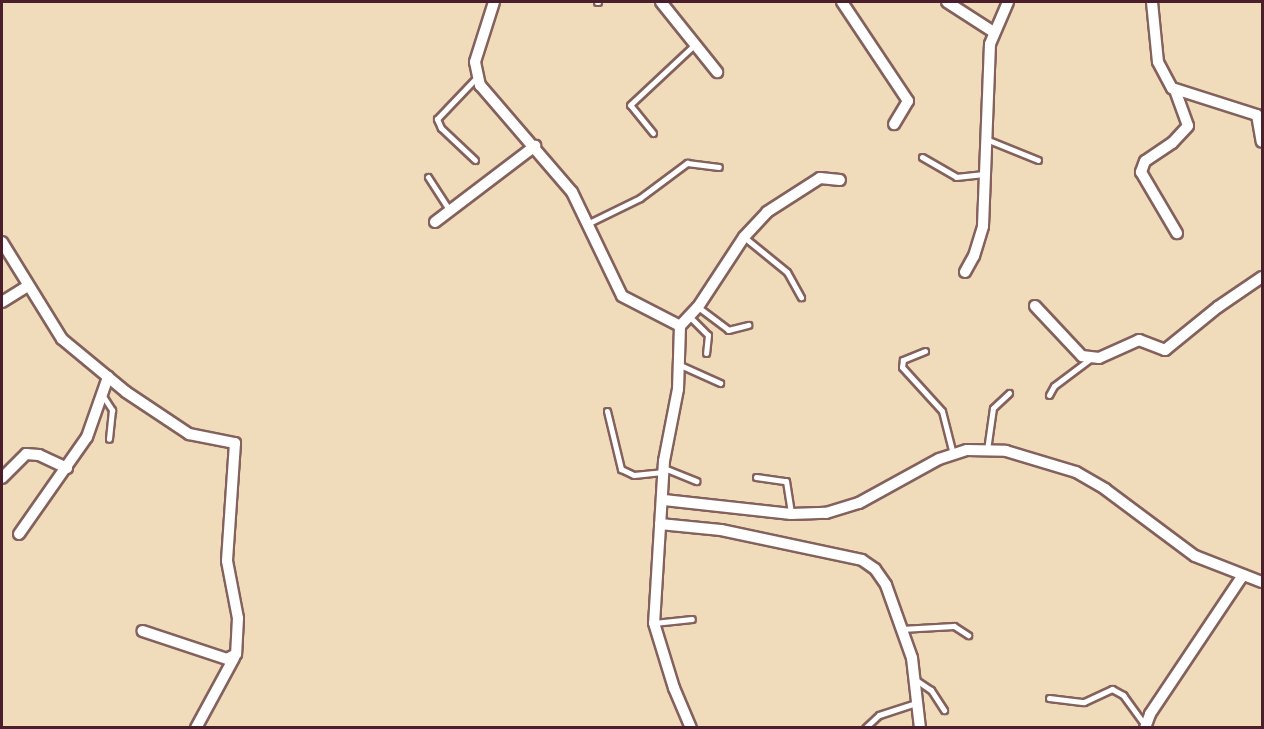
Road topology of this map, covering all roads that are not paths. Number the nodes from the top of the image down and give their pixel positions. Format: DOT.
graph roads {
  1 [pos="494,2"];
  2 [pos="660,2"];
  3 [pos="842,2"];
  4 [pos="947,2"];
  5 [pos="1008,2"];
  6 [pos="1152,2"];
  7 [pos="992,31"];
  8 [pos="693,46"];
  9 [pos="717,72"];
  10 [pos="477,77"];
  11 [pos="1175,95"];
  12 [pos="894,124"];
  13 [pos="653,133"];
  14 [pos="985,138"];
  15 [pos="1263,142"];
  16 [pos="535,146"];
  17 [pos="922,157"];
  18 [pos="475,160"];
  19 [pos="1038,160"];
  20 [pos="719,166"];
  21 [pos="984,174"];
  22 [pos="428,177"];
  23 [pos="840,180"];
  24 [pos="450,211"];
  25 [pos="435,222"];
  26 [pos="589,223"];
  27 [pos="1177,233"];
  28 [pos="744,237"];
  29 [pos="2,242"];
  30 [pos="964,272"];
  31 [pos="1263,278"];
  32 [pos="26,287"];
  33 [pos="801,297"];
  34 [pos="2,302"];
  35 [pos="1035,306"];
  36 [pos="698,307"];
  37 [pos="690,317"];
  38 [pos="748,325"];
  39 [pos="680,326"];
  40 [pos="925,351"];
  41 [pos="706,353"];
  42 [pos="1090,359"];
  43 [pos="680,365"];
  44 [pos="108,377"];
  45 [pos="720,384"];
  46 [pos="1009,393"];
  47 [pos="1049,395"];
  48 [pos="103,396"];
  49 [pos="607,411"];
  50 [pos="109,439"];
  51 [pos="987,450"];
  52 [pos="953,454"];
  53 [pos="67,468"];
  54 [pos="664,470"];
  55 [pos="756,477"];
  56 [pos="2,478"];
  57 [pos="696,481"];
  58 [pos="662,514"];
  59 [pos="791,514"];
  60 [pos="19,534"];
  61 [pos="1243,575"];
  62 [pos="1263,582"];
  63 [pos="692,619"];
  64 [pos="654,622"];
  65 [pos="901,628"];
  66 [pos="143,631"];
  67 [pos="968,635"];
  68 [pos="234,658"];
  69 [pos="916,680"];
  70 [pos="1049,698"];
  71 [pos="919,702"];
  72 [pos="944,710"];
  73 [pos="1146,722"];
  74 [pos="196,728"];
  75 [pos="691,728"];
  76 [pos="865,728"];
  77 [pos="920,728"];
  1 -- 10 [label="street"];
  2 -- 8 [label="street"];
  3 -- 12 [label="street"];
  4 -- 7 [label="street"];
  5 -- 7 [label="street"];
  6 -- 11 [label="street"];
  7 -- 14 [label="street"];
  8 -- 9 [label="street"];
  8 -- 13 [label="lane"];
  10 -- 16 [label="street"];
  10 -- 18 [label="lane"];
  11 -- 15 [label="street"];
  11 -- 27 [label="street"];
  14 -- 19 [label="lane"];
  14 -- 21 [label="street"];
  16 -- 24 [label="street"];
  16 -- 26 [label="street"];
  17 -- 21 [label="lane"];
  20 -- 26 [label="lane"];
  21 -- 30 [label="street"];
  22 -- 24 [label="lane"];
  23 -- 28 [label="street"];
  24 -- 25 [label="street"];
  26 -- 39 [label="street"];
  28 -- 33 [label="lane"];
  28 -- 36 [label="street"];
  29 -- 32 [label="street"];
  31 -- 42 [label="street"];
  32 -- 34 [label="street"];
  32 -- 44 [label="street"];
  35 -- 42 [label="street"];
  36 -- 37 [label="street"];
  36 -- 38 [label="lane"];
  37 -- 39 [label="street"];
  37 -- 41 [label="lane"];
  39 -- 43 [label="street"];
  40 -- 52 [label="lane"];
  42 -- 47 [label="lane"];
  43 -- 45 [label="lane"];
  43 -- 54 [label="street"];
  44 -- 48 [label="street"];
  44 -- 68 [label="street"];
  46 -- 51 [label="lane"];
  48 -- 50 [label="lane"];
  48 -- 53 [label="street"];
  49 -- 54 [label="lane"];
  51 -- 52 [label="street"];
  51 -- 61 [label="street"];
  52 -- 59 [label="street"];
  53 -- 56 [label="street"];
  53 -- 60 [label="street"];
  54 -- 57 [label="lane"];
  54 -- 58 [label="street"];
  55 -- 59 [label="lane"];
  58 -- 59 [label="street"];
  58 -- 64 [label="street"];
  58 -- 65 [label="street"];
  61 -- 62 [label="street"];
  61 -- 73 [label="street"];
  63 -- 64 [label="lane"];
  64 -- 75 [label="street"];
  65 -- 67 [label="lane"];
  65 -- 69 [label="street"];
  66 -- 68 [label="street"];
  68 -- 74 [label="street"];
  69 -- 71 [label="street"];
  69 -- 72 [label="lane"];
  70 -- 73 [label="lane"];
  71 -- 76 [label="lane"];
  71 -- 77 [label="street"];
}
